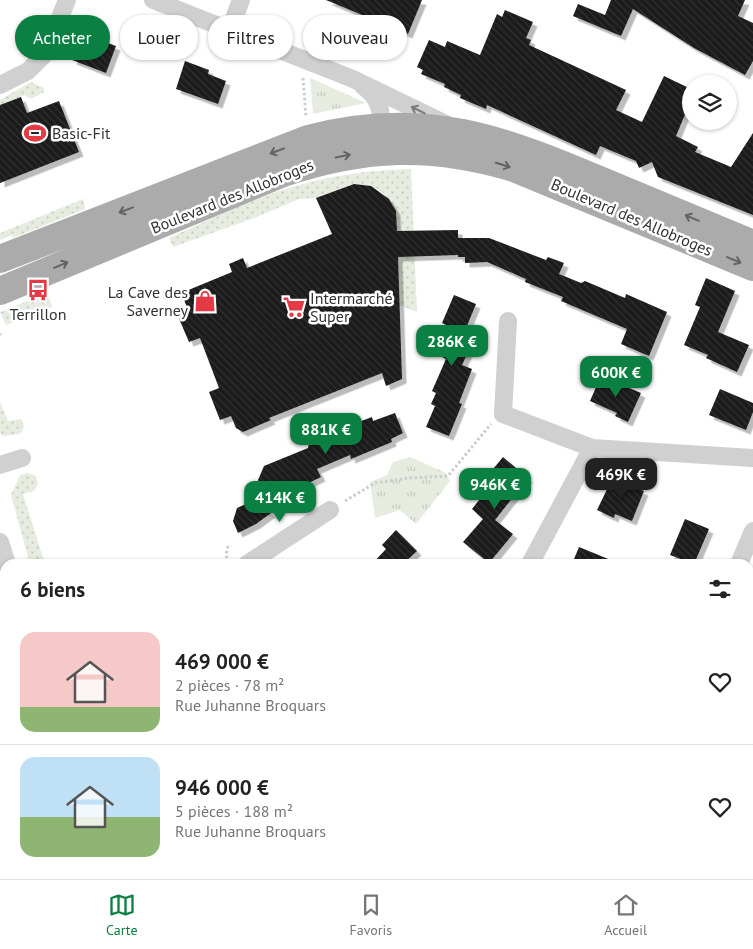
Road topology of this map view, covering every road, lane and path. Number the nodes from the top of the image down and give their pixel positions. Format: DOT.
graph roads {
  1 [pos="67,0"];
  2 [pos="153,0"];
  3 [pos="241,0"];
  4 [pos="235,15"];
  5 [pos="208,21"];
  6 [pos="293,55"];
  7 [pos="301,58"];
  8 [pos="353,79"];
  9 [pos="0,85"];
  10 [pos="381,126"];
  11 [pos="462,132"];
  12 [pos="308,139"];
  13 [pos="753,244"];
  14 [pos="0,259"];
  15 [pos="753,267"];
  16 [pos="0,291"];
  17 [pos="508,321"];
  18 [pos="503,414"];
  19 [pos="592,448"];
  20 [pos="22,458"];
  21 [pos="753,458"];
  22 [pos="0,465"];
  23 [pos="330,510"];
  24 [pos="753,530"];
  25 [pos="0,542"];
  26 [pos="228,546"];
  27 [pos="5,559"];
  28 [pos="227,559"];
  29 [pos="255,559"];
  30 [pos="533,559"];
  31 [pos="741,559"];
  1 -- 9 [label="street"];
  2 -- 5 [label="street"];
  3 -- 4 [label="street"];
  6 -- 7 [label="street"];
  7 -- 8 [label="street"];
  7 -- 12 [label="path"];
  8 -- 10 [label="street"];
  11 -- 8 [label="street, one-way"];
  10 -- 11 [label="main road, Boulevard des Allobroges"];
  10 -- 12 [label="main road, Boulevard des Allobroges"];
  13 -- 11 [label="main road, Boulevard des Allobroges, one-way"];
  12 -- 14 [label="main road, Boulevard des Allobroges, one-way"];
  16 -- 15 [label="main road, Boulevard des Allobroges, one-way"];
  17 -- 18 [label="street"];
  18 -- 19 [label="street"];
  18 -- 23 [label="path"];
  19 -- 21 [label="street"];
  19 -- 30 [label="street"];
  20 -- 22 [label="street"];
  23 -- 29 [label="street"];
  24 -- 31 [label="street"];
  25 -- 27 [label="street"];
  26 -- 28 [label="path"];
}
